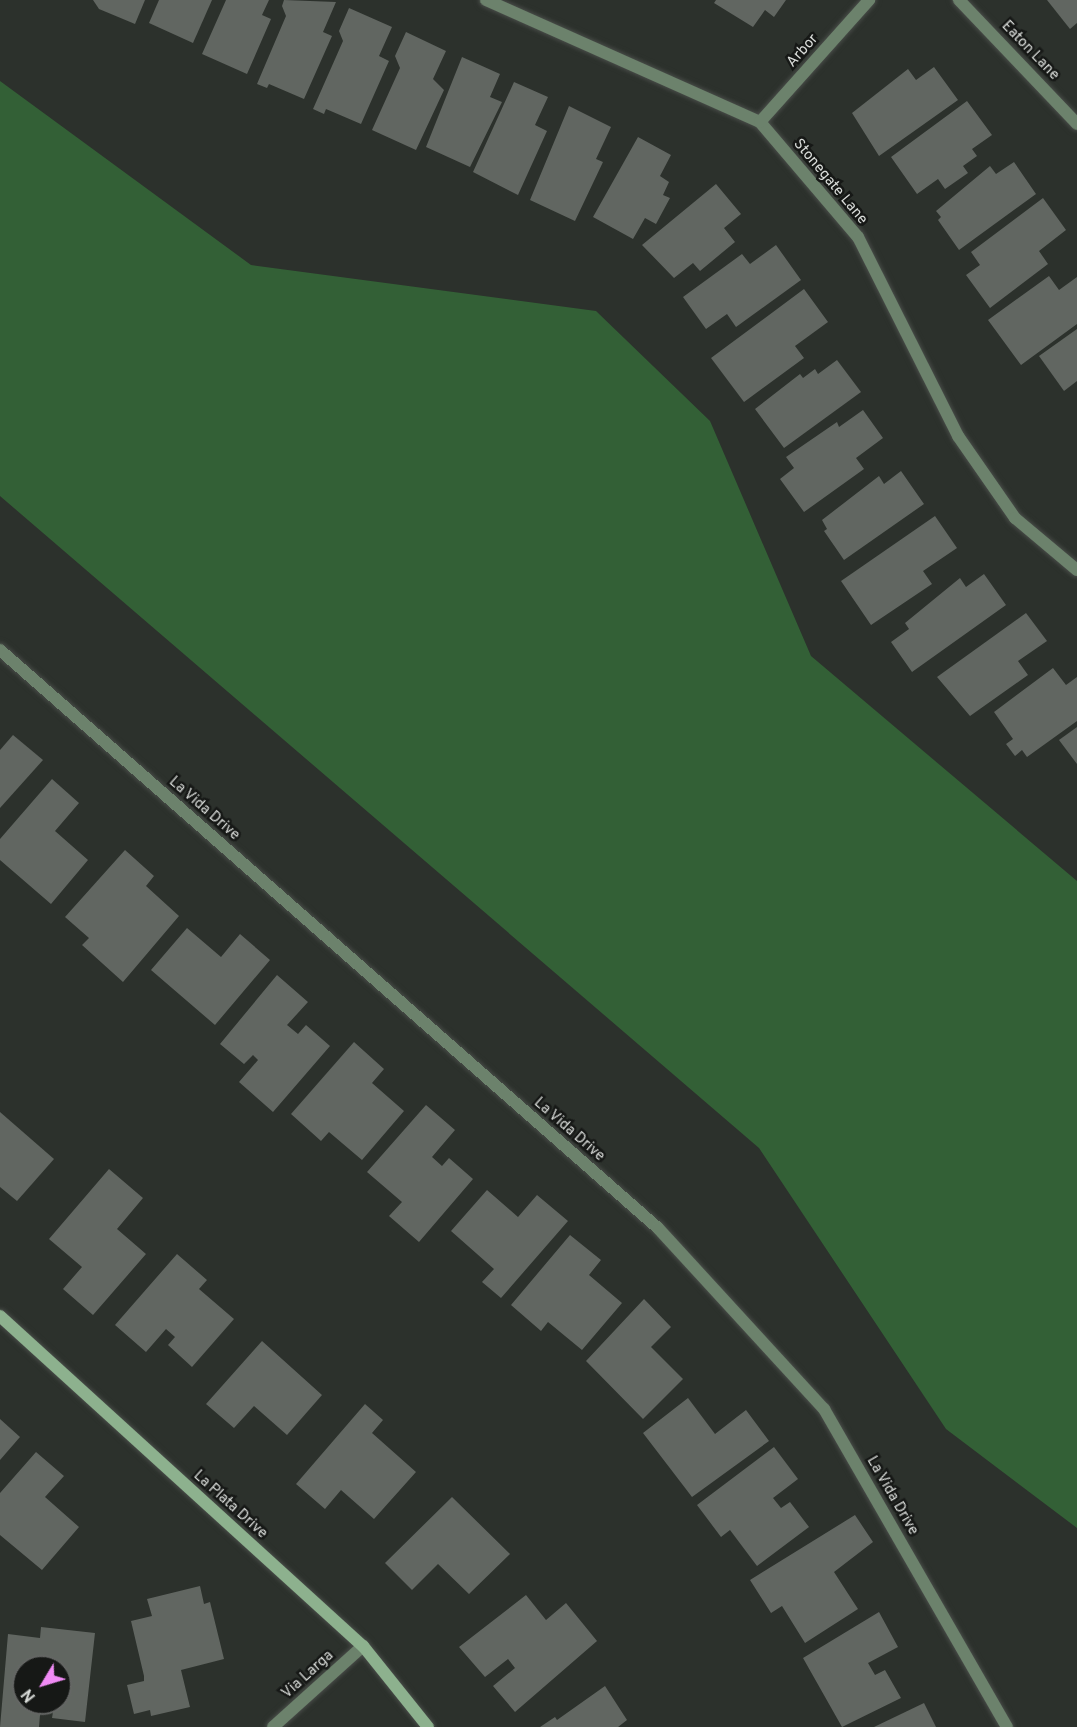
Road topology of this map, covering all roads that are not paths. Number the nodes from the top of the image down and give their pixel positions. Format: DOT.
graph roads {
  1 [pos="486,0"];
  2 [pos="869,0"];
  3 [pos="959,0"];
  4 [pos="760,122"];
  5 [pos="1077,124"];
  6 [pos="1077,570"];
  7 [pos="0,650"];
  8 [pos="0,1316"];
  9 [pos="363,1646"];
  10 [pos="273,1727"];
  11 [pos="428,1727"];
  12 [pos="1008,1727"];
  1 -- 4 [label="street, Stonegate Lane"];
  2 -- 4 [label="street, Arbor"];
  3 -- 5 [label="street, Eaton Lane"];
  4 -- 6 [label="street, Stonegate Lane"];
  7 -- 12 [label="street, La Vida Drive"];
  8 -- 9 [label="street, La Plata Drive"];
  9 -- 10 [label="street, Via Larga"];
  9 -- 11 [label="street, La Plata Drive"];
}
